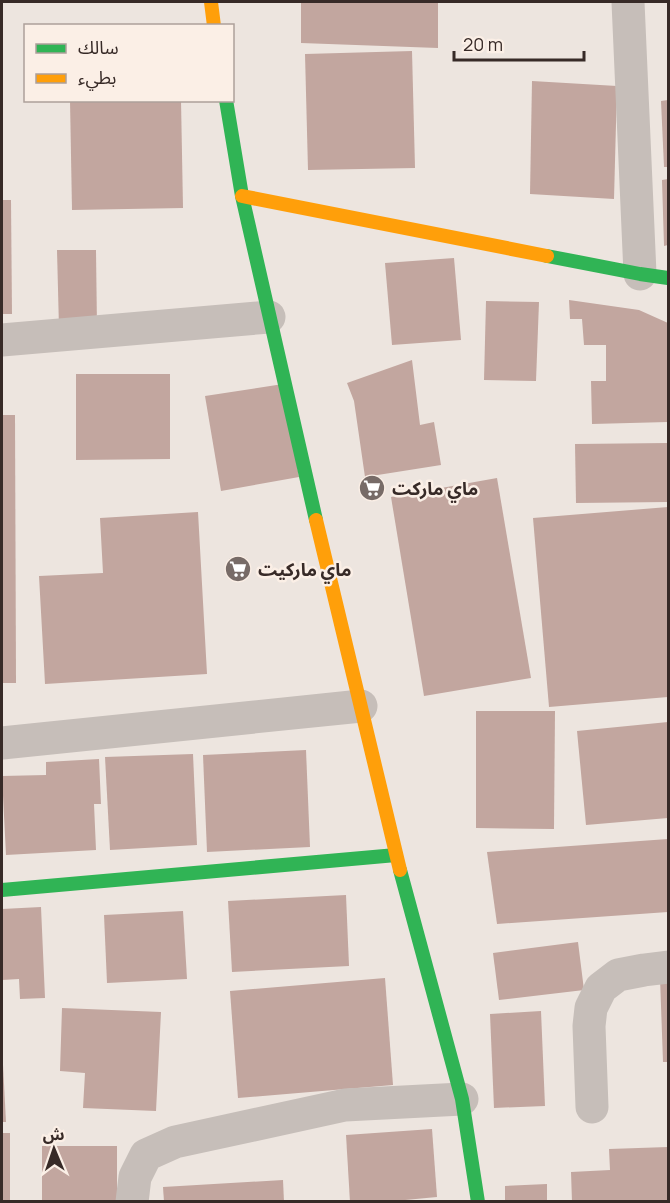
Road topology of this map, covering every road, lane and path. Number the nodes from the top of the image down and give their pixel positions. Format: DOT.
graph roads {
  1 [pos="211,2"];
  2 [pos="628,2"];
  3 [pos="214,24"];
  4 [pos="226,102"];
  5 [pos="242,196"];
  6 [pos="654,276"];
  7 [pos="269,317"];
  8 [pos="2,340"];
  9 [pos="361,706"];
  10 [pos="2,743"];
  11 [pos="396,855"];
  12 [pos="2,890"];
  13 [pos="669,967"];
  14 [pos="462,1099"];
  15 [pos="592,1107"];
  16 [pos="132,1202"];
  17 [pos="478,1202"];
  1 -- 3 [label="main road"];
  2 -- 6 [label="street"];
  4 -- 5 [label="main road"];
  5 -- 6 [label="main road"];
  5 -- 7 [label="main road"];
  7 -- 8 [label="street"];
  7 -- 9 [label="main road"];
  9 -- 10 [label="street"];
  9 -- 11 [label="main road"];
  11 -- 12 [label="main road"];
  11 -- 14 [label="main road"];
  13 -- 15 [label="street"];
  14 -- 16 [label="street"];
  14 -- 17 [label="main road"];
}
